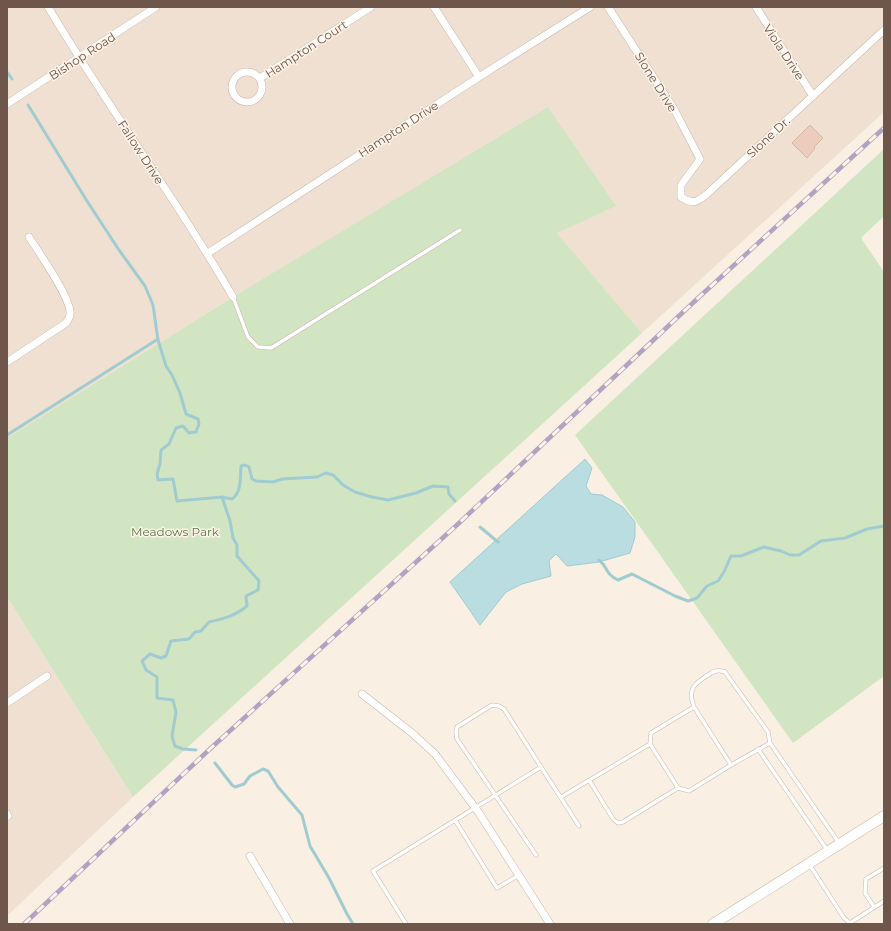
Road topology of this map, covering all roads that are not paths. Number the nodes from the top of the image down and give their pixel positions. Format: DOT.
graph roads {
  1 [pos="48,7"];
  2 [pos="156,7"];
  3 [pos="371,7"];
  4 [pos="434,7"];
  5 [pos="590,7"];
  6 [pos="608,7"];
  7 [pos="756,7"];
  8 [pos="884,30"];
  9 [pos="79,58"];
  10 [pos="479,77"];
  11 [pos="260,78"];
  12 [pos="813,96"];
  13 [pos="7,104"];
  14 [pos="700,159"];
  15 [pos="460,230"];
  16 [pos="29,237"];
  17 [pos="208,253"];
  18 [pos="233,297"];
  19 [pos="7,362"];
  20 [pos="47,676"];
  21 [pos="362,694"];
  22 [pos="7,703"];
  23 [pos="694,707"];
  24 [pos="770,742"];
  25 [pos="650,744"];
  26 [pos="758,749"];
  27 [pos="731,765"];
  28 [pos="541,767"];
  29 [pos="588,780"];
  30 [pos="678,788"];
  31 [pos="495,795"];
  32 [pos="561,797"];
  33 [pos="475,808"];
  34 [pos="884,816"];
  35 [pos="455,820"];
  36 [pos="579,826"];
  37 [pos="840,844"];
  38 [pos="828,851"];
  39 [pos="536,855"];
  40 [pos="250,856"];
  41 [pos="808,864"];
  42 [pos="884,868"];
  43 [pos="519,875"];
  44 [pos="884,901"];
  45 [pos="874,907"];
  46 [pos="290,924"];
  47 [pos="406,924"];
  48 [pos="550,924"];
  49 [pos="713,924"];
  50 [pos="850,924"];
  1 -- 9 [label="street, Fallow Drive"];
  2 -- 9 [label="street, Bishop Road"];
  3 -- 11 [label="street, Hampton Court"];
  4 -- 10 [label="street"];
  5 -- 10 [label="street, Hampton Drive"];
  6 -- 14 [label="street, Slone Drive"];
  7 -- 12 [label="street, Viola Drive"];
  8 -- 12 [label="street, Slone Dr."];
  9 -- 13 [label="street, Bishop Road"];
  9 -- 17 [label="street, Fallow Drive"];
  10 -- 17 [label="street, Hampton Drive"];
  11 -- 11 [label="street, Hampton Court"];
  12 -- 14 [label="street, Slone Dr."];
  15 -- 18 [label="lane"];
  16 -- 19 [label="street"];
  17 -- 18 [label="street, Fallow Drive"];
  20 -- 22 [label="street"];
  21 -- 33 [label="street"];
  23 -- 24 [label="lane"];
  23 -- 25 [label="lane"];
  23 -- 27 [label="lane"];
  24 -- 26 [label="lane"];
  24 -- 37 [label="lane"];
  25 -- 29 [label="lane"];
  25 -- 30 [label="lane"];
  26 -- 27 [label="lane"];
  26 -- 38 [label="lane"];
  27 -- 30 [label="lane"];
  28 -- 31 [label="lane"];
  28 -- 31 [label="lane"];
  28 -- 32 [label="lane"];
  29 -- 30 [label="lane"];
  29 -- 32 [label="lane"];
  31 -- 33 [label="lane"];
  31 -- 39 [label="lane"];
  32 -- 36 [label="lane"];
  33 -- 35 [label="lane"];
  33 -- 43 [label="street"];
  34 -- 37 [label="main road"];
  35 -- 43 [label="lane"];
  35 -- 47 [label="lane"];
  37 -- 38 [label="main road"];
  38 -- 41 [label="main road"];
  40 -- 46 [label="street"];
  41 -- 49 [label="main road"];
  41 -- 50 [label="lane"];
  42 -- 45 [label="lane"];
  43 -- 48 [label="street"];
  44 -- 45 [label="lane"];
  45 -- 50 [label="lane"];
}
